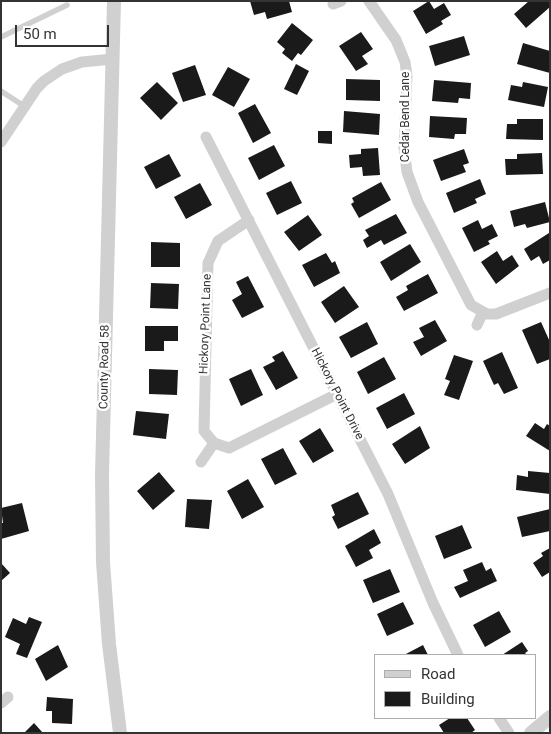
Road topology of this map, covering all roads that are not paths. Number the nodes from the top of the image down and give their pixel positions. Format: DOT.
graph roads {
  1 [pos="114,1"];
  2 [pos="369,1"];
  3 [pos="67,5"];
  4 [pos="1,37"];
  5 [pos="113,60"];
  6 [pos="1,91"];
  7 [pos="24,106"];
  8 [pos="206,137"];
  9 [pos="1,142"];
  10 [pos="249,220"];
  11 [pos="550,293"];
  12 [pos="483,312"];
  13 [pos="477,326"];
  14 [pos="336,394"];
  15 [pos="214,443"];
  16 [pos="201,462"];
  17 [pos="458,654"];
  18 [pos="550,717"];
  19 [pos="500,719"];
  20 [pos="120,733"];
  21 [pos="509,733"];
  22 [pos="532,733"];
  1 -- 5 [label="street, County Road 58"];
  2 -- 12 [label="street, Cedar Bend Lane"];
  3 -- 4 [label="lane"];
  5 -- 7 [label="street"];
  5 -- 20 [label="street, County Road 58"];
  6 -- 7 [label="lane"];
  7 -- 9 [label="street"];
  8 -- 10 [label="street, Hickory Point Drive"];
  10 -- 14 [label="street, Hickory Point Drive"];
  10 -- 15 [label="street, Hickory Point Lane"];
  11 -- 12 [label="street"];
  12 -- 13 [label="street"];
  14 -- 15 [label="street"];
  14 -- 17 [label="street, Hickory Point Drive"];
  15 -- 16 [label="street"];
  18 -- 22 [label="street"];
  19 -- 21 [label="street"];
}
